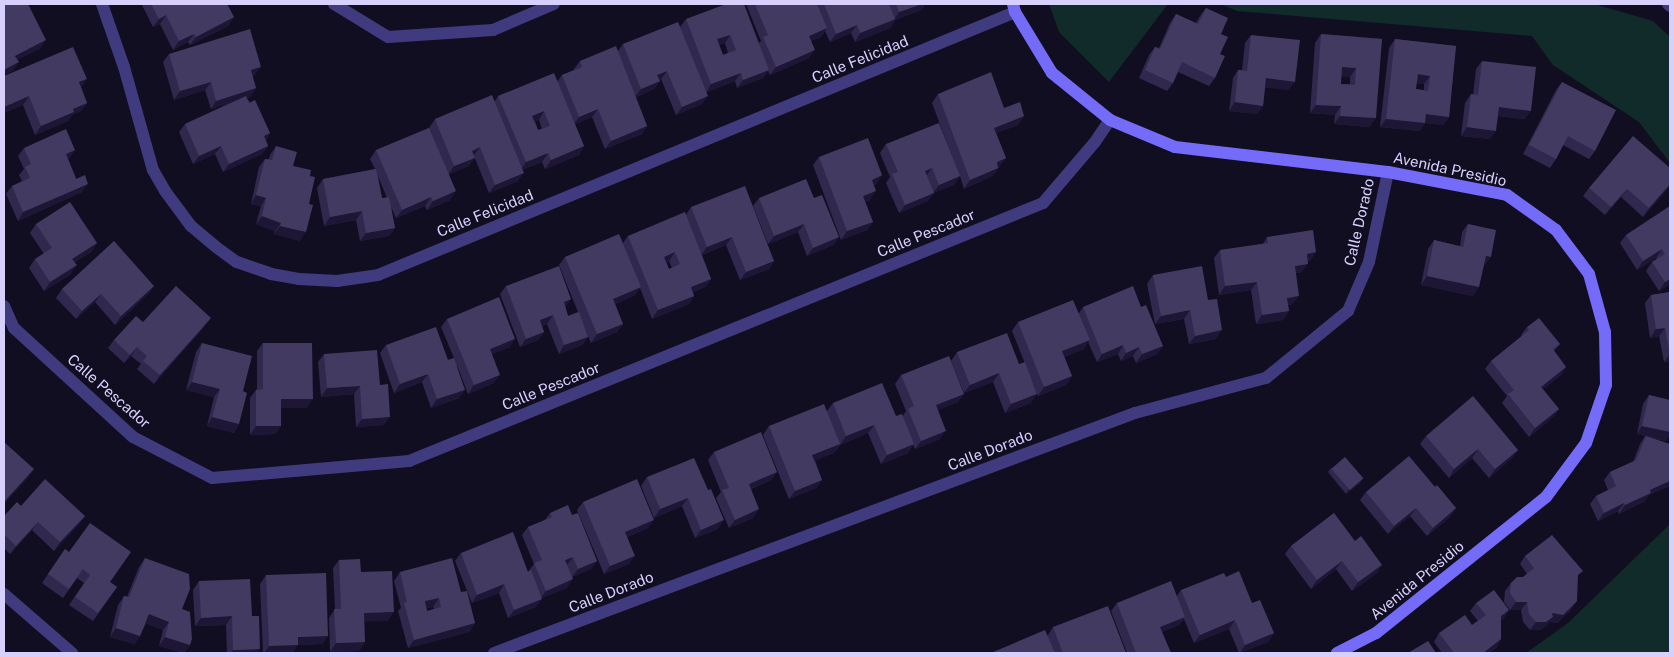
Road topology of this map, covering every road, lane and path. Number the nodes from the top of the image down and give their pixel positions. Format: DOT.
graph roads {
  1 [pos="102,4"];
  2 [pos="334,4"];
  3 [pos="554,4"];
  4 [pos="1014,8"];
  5 [pos="1110,120"];
  6 [pos="1388,172"];
  7 [pos="4,306"];
  8 [pos="4,594"];
  9 [pos="72,653"];
  10 [pos="494,653"];
  11 [pos="1337,653"];
  1 -- 4 [label="street, Calle Felicidad"];
  2 -- 3 [label="street"];
  4 -- 5 [label="street, Avenida Presidio"];
  5 -- 6 [label="street, Avenida Presidio"];
  5 -- 7 [label="street, Calle Pescador"];
  6 -- 10 [label="street, Calle Dorado"];
  6 -- 11 [label="street, Avenida Presidio"];
  8 -- 9 [label="street"];
}
